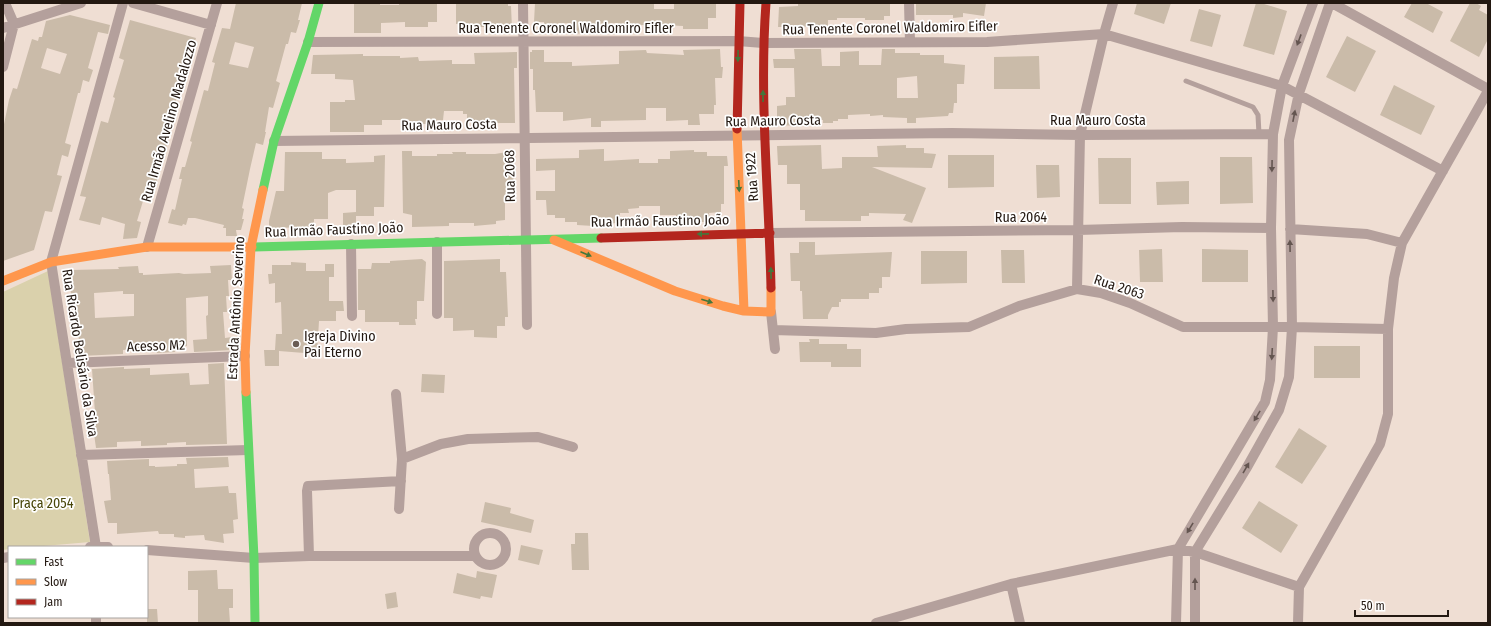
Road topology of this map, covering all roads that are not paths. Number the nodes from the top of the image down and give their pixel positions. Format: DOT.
graph roads {
  1 [pos="6,3"];
  2 [pos="81,3"];
  3 [pos="124,3"];
  4 [pos="133,3"];
  5 [pos="217,3"];
  6 [pos="319,3"];
  7 [pos="523,3"];
  8 [pos="740,3"];
  9 [pos="766,3"];
  10 [pos="909,3"];
  11 [pos="1113,3"];
  12 [pos="1312,3"];
  13 [pos="1331,3"];
  14 [pos="14,24"];
  15 [pos="211,25"];
  16 [pos="3,28"];
  17 [pos="1104,34"];
  18 [pos="738,41"];
  19 [pos="308,42"];
  20 [pos="523,42"];
  21 [pos="910,42"];
  22 [pos="763,43"];
  23 [pos="3,67"];
  24 [pos="1186,81"];
  25 [pos="1282,86"];
  26 [pos="1488,90"];
  27 [pos="1299,94"];
  28 [pos="764,134"];
  29 [pos="1259,134"];
  30 [pos="1273,134"];
  31 [pos="1080,135"];
  32 [pos="737,136"];
  33 [pos="524,138"];
  34 [pos="274,141"];
  35 [pos="1442,171"];
  36 [pos="1271,228"];
  37 [pos="1290,229"];
  38 [pos="1078,230"];
  39 [pos="770,232"];
  40 [pos="742,233"];
  41 [pos="550,238"];
  42 [pos="525,240"];
  43 [pos="437,242"];
  44 [pos="1402,243"];
  45 [pos="351,244"];
  46 [pos="147,247"];
  47 [pos="250,247"];
  48 [pos="52,262"];
  49 [pos="3,281"];
  50 [pos="1077,289"];
  51 [pos="744,311"];
  52 [pos="771,312"];
  53 [pos="437,314"];
  54 [pos="352,316"];
  55 [pos="527,325"];
  56 [pos="1273,327"];
  57 [pos="1292,327"];
  58 [pos="1388,329"];
  59 [pos="772,330"];
  60 [pos="774,349"];
  61 [pos="245,356"];
  62 [pos="68,363"];
  63 [pos="396,394"];
  64 [pos="573,447"];
  65 [pos="248,450"];
  66 [pos="81,455"];
  67 [pos="402,459"];
  68 [pos="401,481"];
  69 [pos="400,509"];
  70 [pos="94,546"];
  71 [pos="1178,549"];
  72 [pos="148,550"];
  73 [pos="1195,552"];
  74 [pos="309,556"];
  75 [pos="475,556"];
  76 [pos="254,558"];
  77 [pos="1011,584"];
  78 [pos="1299,587"];
  79 [pos="255,623"];
  80 [pos="876,623"];
  81 [pos="1020,623"];
  82 [pos="1176,623"];
  83 [pos="1195,623"];
  84 [pos="1298,623"];
  1 -- 14 [label="street"];
  2 -- 14 [label="street"];
  3 -- 48 [label="street, Rua Ricardo Belisário da Silva"];
  4 -- 15 [label="street"];
  5 -- 15 [label="street, Rua Irmão Avelino Madalozzo"];
  6 -- 19 [label="street, Estrada Antônio Severino"];
  7 -- 20 [label="street, Rua 2068"];
  8 -- 18 [label="street, Rua 1922"];
  9 -- 22 [label="street, Rua 1922"];
  10 -- 21 [label="street"];
  11 -- 17 [label="street"];
  12 -- 25 [label="street, one-way"];
  13 -- 26 [label="street"];
  13 -- 27 [label="street"];
  14 -- 16 [label="street"];
  14 -- 23 [label="street"];
  15 -- 46 [label="street, Rua Irmão Avelino Madalozzo"];
  17 -- 21 [label="street, Rua Tenente Coronel Waldomiro Eifler"];
  17 -- 25 [label="street, Rua Tenente Coronel Waldomiro Eifler"];
  17 -- 31 [label="street"];
  18 -- 20 [label="street, Rua Tenente Coronel Waldomiro Eifler"];
  18 -- 22 [label="street, Rua Tenente Coronel Waldomiro Eifler"];
  18 -- 32 [label="street, Rua 1922, one-way"];
  19 -- 20 [label="street, Rua Tenente Coronel Waldomiro Eifler"];
  19 -- 34 [label="street, Estrada Antônio Severino"];
  20 -- 33 [label="street, Rua 2068"];
  21 -- 22 [label="street, Rua Tenente Coronel Waldomiro Eifler"];
  28 -- 22 [label="street, Rua 1922, one-way"];
  24 -- 29 [label="lane"];
  25 -- 27 [label="street, Rua Tenente Coronel Waldomiro Eifler"];
  25 -- 30 [label="street"];
  26 -- 35 [label="street"];
  27 -- 35 [label="street, Rua Tenente Coronel Waldomiro Eifler"];
  37 -- 27 [label="street, one-way"];
  28 -- 31 [label="street, Rua Mauro Costa"];
  28 -- 32 [label="street, Rua Mauro Costa"];
  28 -- 39 [label="street, Rua 1922"];
  29 -- 30 [label="street, Rua Mauro Costa"];
  29 -- 31 [label="street, Rua Mauro Costa"];
  30 -- 36 [label="street, one-way"];
  31 -- 38 [label="street"];
  32 -- 33 [label="street, Rua Mauro Costa"];
  32 -- 40 [label="street, Rua 1922, one-way"];
  33 -- 34 [label="street, Rua Mauro Costa"];
  33 -- 42 [label="street, Rua 2068"];
  34 -- 47 [label="street, Estrada Antônio Severino"];
  35 -- 44 [label="street"];
  36 -- 38 [label="street, Rua 2064"];
  36 -- 56 [label="street, one-way"];
  37 -- 44 [label="street"];
  57 -- 37 [label="street, one-way"];
  38 -- 39 [label="street, Rua 2064"];
  38 -- 50 [label="street"];
  39 -- 40 [label="street, Rua Irmão Faustino João"];
  52 -- 39 [label="street, Rua 1922, one-way"];
  40 -- 41 [label="street, Rua Irmão Faustino João, one-way"];
  40 -- 51 [label="street, Rua 1922"];
  41 -- 42 [label="street, Rua Irmão Faustino João"];
  41 -- 51 [label="street, Rua Irmão Faustino João, one-way"];
  42 -- 43 [label="street, Rua Irmão Faustino João"];
  42 -- 55 [label="street, Rua 2068"];
  43 -- 45 [label="street, Rua Irmão Faustino João"];
  43 -- 53 [label="street"];
  44 -- 58 [label="street"];
  45 -- 47 [label="street, Rua Irmão Faustino João"];
  45 -- 54 [label="street"];
  46 -- 47 [label="street, Rua Irmão Faustino João"];
  46 -- 48 [label="street, Rua Irmão Faustino João"];
  47 -- 61 [label="street, Estrada Antônio Severino"];
  48 -- 49 [label="street, Rua Irmão Faustino João"];
  48 -- 62 [label="street, Rua Ricardo Belisário da Silva"];
  50 -- 56 [label="street, Rua 2063"];
  50 -- 59 [label="street, Rua 2063"];
  51 -- 52 [label="street, Rua Irmão Faustino João"];
  52 -- 59 [label="street, Rua 1922"];
  56 -- 57 [label="street, Rua 2063"];
  56 -- 71 [label="street, one-way"];
  57 -- 58 [label="street, Rua 2063"];
  73 -- 57 [label="street, one-way"];
  58 -- 78 [label="street"];
  59 -- 60 [label="street, Rua 1922"];
  61 -- 62 [label="street, Acesso M2"];
  61 -- 65 [label="street, Estrada Antônio Severino"];
  62 -- 66 [label="street, Rua Ricardo Belisário da Silva"];
  63 -- 67 [label="street"];
  64 -- 67 [label="street"];
  65 -- 66 [label="street"];
  65 -- 76 [label="street, Estrada Antônio Severino"];
  66 -- 70 [label="street, Rua Ricardo Belisário da Silva"];
  67 -- 68 [label="street"];
  68 -- 69 [label="street"];
  68 -- 74 [label="street"];
  71 -- 73 [label="street"];
  71 -- 77 [label="street"];
  71 -- 82 [label="street"];
  72 -- 76 [label="street"];
  73 -- 78 [label="street"];
  83 -- 73 [label="street, one-way"];
  74 -- 75 [label="street"];
  74 -- 76 [label="street"];
  76 -- 79 [label="street, Estrada Antônio Severino"];
  77 -- 80 [label="street"];
  77 -- 81 [label="street"];
  78 -- 84 [label="street"];
}
